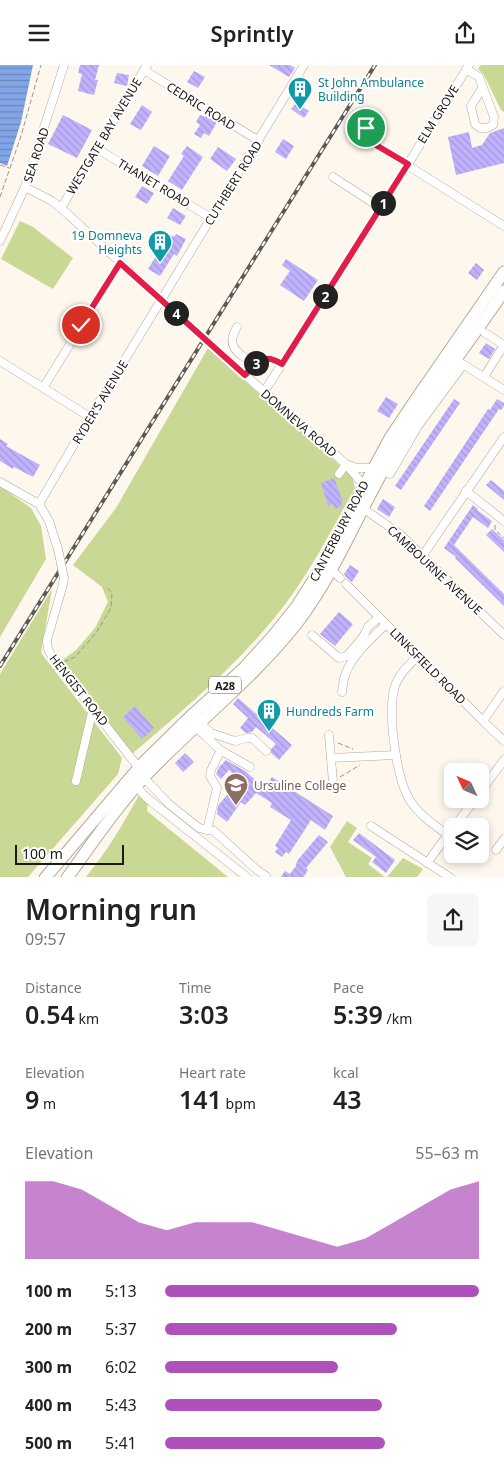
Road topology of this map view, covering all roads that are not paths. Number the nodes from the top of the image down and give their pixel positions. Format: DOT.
graph roads {
  1 [pos="62,65"];
  2 [pos="304,65"];
  3 [pos="144,67"];
  4 [pos="468,67"];
  5 [pos="483,87"];
  6 [pos="374,121"];
  7 [pos="259,141"];
  8 [pos="96,148"];
  9 [pos="407,165"];
  10 [pos="333,177"];
  11 [pos="25,187"];
  12 [pos="381,207"];
  13 [pos="61,208"];
  14 [pos="211,218"];
  15 [pos="504,226"];
  16 [pos="0,241"];
  17 [pos="120,263"];
  18 [pos="504,272"];
  19 [pos="504,291"];
  20 [pos="161,300"];
  21 [pos="237,327"];
  22 [pos="485,333"];
  23 [pos="456,360"];
  24 [pos="0,361"];
  25 [pos="282,364"];
  26 [pos="254,365"];
  27 [pos="245,375"];
  28 [pos="484,377"];
  29 [pos="43,388"];
  30 [pos="504,390"];
  31 [pos="264,392"];
  32 [pos="90,417"];
  33 [pos="504,437"];
  34 [pos="346,464"];
  35 [pos="378,470"];
  36 [pos="339,474"];
  37 [pos="0,482"];
  38 [pos="364,486"];
  39 [pos="466,491"];
  40 [pos="39,504"];
  41 [pos="364,509"];
  42 [pos="504,521"];
  43 [pos="423,555"];
  44 [pos="339,577"];
  45 [pos="379,617"];
  46 [pos="386,624"];
  47 [pos="312,635"];
  48 [pos="504,635"];
  49 [pos="418,656"];
  50 [pos="504,691"];
  51 [pos="342,692"];
  52 [pos="93,708"];
  53 [pos="194,721"];
  54 [pos="483,721"];
  55 [pos="329,735"];
  56 [pos="504,741"];
  57 [pos="220,750"];
  58 [pos="266,751"];
  59 [pos="396,755"];
  60 [pos="331,758"];
  61 [pos="504,760"];
  62 [pos="250,767"];
  63 [pos="140,777"];
  64 [pos="489,780"];
  65 [pos="76,781"];
  66 [pos="333,782"];
  67 [pos="371,826"];
  68 [pos="444,826"];
  69 [pos="207,829"];
  70 [pos="504,839"];
  71 [pos="444,841"];
  72 [pos="496,850"];
  73 [pos="427,863"];
  74 [pos="266,876"];
  75 [pos="45,877"];
  76 [pos="67,877"];
  77 [pos="248,877"];
  78 [pos="451,877"];
  1 -- 11 [label="street, SEA ROAD"];
  2 -- 7 [label="street, CUTHBERT ROAD"];
  3 -- 7 [label="street, CEDRIC ROAD"];
  3 -- 8 [label="street, WESTGATE BAY AVENUE"];
  4 -- 5 [label="street"];
  4 -- 9 [label="street, ELM GROVE"];
  5 -- 5 [label="street"];
  6 -- 9 [label="street"];
  7 -- 14 [label="street, CUTHBERT ROAD"];
  8 -- 13 [label="street, WESTGATE BAY AVENUE"];
  8 -- 14 [label="street, THANET ROAD"];
  9 -- 12 [label="street, ELM GROVE"];
  9 -- 15 [label="street"];
  10 -- 12 [label="street"];
  11 -- 13 [label="street, DOMNEVA ROAD"];
  11 -- 16 [label="street, SEA ROAD"];
  12 -- 25 [label="street, ELM GROVE"];
  13 -- 17 [label="street, DOMNEVA ROAD"];
  14 -- 20 [label="street, CUTHBERT ROAD"];
  17 -- 20 [label="street, DOMNEVA ROAD"];
  17 -- 29 [label="street"];
  18 -- 23 [label="highway, CANTERBURY ROAD / A28"];
  19 -- 23 [label="highway, CANTERBURY ROAD / A28"];
  20 -- 27 [label="street, DOMNEVA ROAD, bridge"];
  20 -- 32 [label="street, RYDER'S AVENUE"];
  21 -- 26 [label="street"];
  22 -- 28 [label="street"];
  23 -- 28 [label="street"];
  23 -- 35 [label="highway, CANTERBURY ROAD / A28"];
  23 -- 35 [label="street, CANTERBURY ROAD"];
  24 -- 29 [label="street"];
  25 -- 26 [label="street"];
  25 -- 31 [label="street, ELM GROVE"];
  26 -- 27 [label="street"];
  27 -- 31 [label="street, DOMNEVA ROAD"];
  28 -- 30 [label="street"];
  29 -- 32 [label="street"];
  31 -- 34 [label="street, DOMNEVA ROAD"];
  32 -- 40 [label="street, RYDER'S AVENUE"];
  33 -- 39 [label="street"];
  34 -- 35 [label="street, DOMNEVA ROAD"];
  34 -- 36 [label="street"];
  34 -- 38 [label="street, DOMNEVA ROAD"];
  35 -- 38 [label="highway, CANTERBURY ROAD / A28"];
  35 -- 41 [label="highway, CANTERBURY ROAD / A28"];
  37 -- 40 [label="street"];
  38 -- 53 [label="highway, CANTERBURY ROAD / A28"];
  39 -- 42 [label="street"];
  39 -- 43 [label="street"];
  40 -- 52 [label="street, HENGIST ROAD, bridge"];
  41 -- 43 [label="street, CAMBOURNE AVENUE"];
  41 -- 44 [label="highway, CANTERBURY ROAD / A28"];
  43 -- 48 [label="street, CAMBOURNE AVENUE"];
  44 -- 45 [label="street, LINKSFIELD ROAD"];
  44 -- 53 [label="highway, CANTERBURY ROAD / A28"];
  45 -- 46 [label="street, LINKSFIELD ROAD"];
  45 -- 47 [label="street"];
  46 -- 49 [label="street, LINKSFIELD ROAD"];
  46 -- 51 [label="street"];
  49 -- 54 [label="street, LINKSFIELD ROAD"];
  49 -- 59 [label="street"];
  50 -- 54 [label="street"];
  52 -- 63 [label="street, HENGIST ROAD"];
  52 -- 65 [label="street"];
  53 -- 57 [label="street"];
  53 -- 58 [label="street"];
  53 -- 63 [label="highway, CANTERBURY ROAD / A28"];
  54 -- 56 [label="street, LINKSFIELD ROAD"];
  55 -- 60 [label="street"];
  57 -- 62 [label="street"];
  57 -- 69 [label="street"];
  59 -- 60 [label="street"];
  59 -- 68 [label="street"];
  60 -- 66 [label="street"];
  61 -- 64 [label="street"];
  63 -- 69 [label="street"];
  63 -- 75 [label="highway, CANTERBURY ROAD / A28"];
  63 -- 76 [label="highway, CANTERBURY ROAD / A28"];
  63 -- 77 [label="street"];
  67 -- 73 [label="street"];
  69 -- 74 [label="street"];
  70 -- 72 [label="street"];
  71 -- 73 [label="street"];
  73 -- 78 [label="street"];
}
